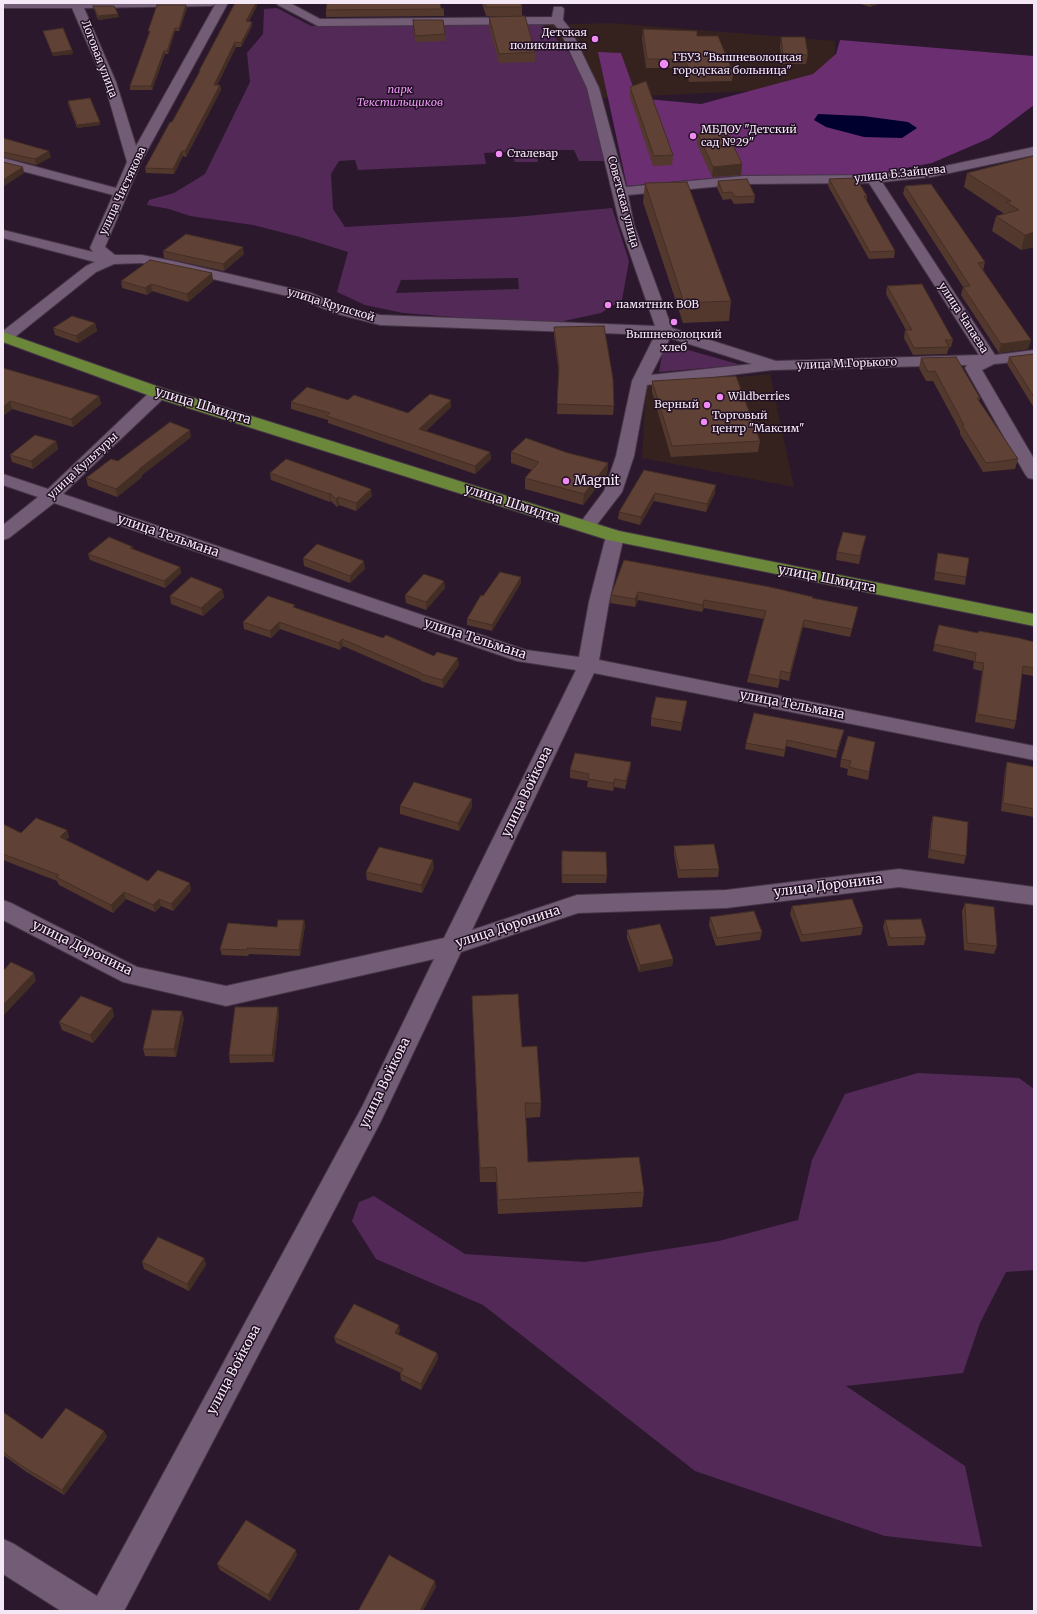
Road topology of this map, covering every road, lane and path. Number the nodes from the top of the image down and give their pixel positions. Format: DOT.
graph roads {
  1 [pos="210,3"];
  2 [pos="222,3"];
  3 [pos="282,3"];
  4 [pos="76,4"];
  5 [pos="3,5"];
  6 [pos="315,10"];
  7 [pos="318,23"];
  8 [pos="1034,151"];
  9 [pos="3,162"];
  10 [pos="134,162"];
  11 [pos="873,179"];
  12 [pos="620,192"];
  13 [pos="121,193"];
  14 [pos="3,234"];
  15 [pos="111,260"];
  16 [pos="665,331"];
  17 [pos="4,338"];
  18 [pos="1034,355"];
  19 [pos="990,360"];
  20 [pos="775,366"];
  21 [pos="640,380"];
  22 [pos="159,394"];
  23 [pos="1034,474"];
  24 [pos="3,479"];
  25 [pos="51,496"];
  26 [pos="586,527"];
  27 [pos="3,534"];
  28 [pos="615,536"];
  29 [pos="1034,620"];
  30 [pos="588,665"];
  31 [pos="1034,753"];
  32 [pos="1034,896"];
  33 [pos="3,909"];
  34 [pos="452,946"];
  35 [pos="3,1555"];
  36 [pos="91,1611"];
  37 [pos="106,1611"];
  1 -- 4 [label="street"];
  2 -- 10 [label="street, улица Чистякова"];
  3 -- 7 [label="street"];
  4 -- 5 [label="street"];
  4 -- 10 [label="street, Логовая улица"];
  6 -- 7 [label="street"];
  7 -- 12 [label="street, Советская улица"];
  8 -- 11 [label="street, улица Б.Зайцева"];
  9 -- 13 [label="street"];
  10 -- 13 [label="street, улица Чистякова"];
  11 -- 12 [label="street, улица Б.Зайцева"];
  11 -- 19 [label="street, улица Чапаева"];
  12 -- 16 [label="street, Советская улица"];
  13 -- 15 [label="street, улица Чистякова"];
  14 -- 15 [label="street, улица Крупской"];
  15 -- 16 [label="street, улица Крупской"];
  15 -- 17 [label="street"];
  16 -- 20 [label="street, улица М.Горького"];
  16 -- 21 [label="street"];
  17 -- 22 [label="main road, улица Шмидта"];
  18 -- 19 [label="street, улица М.Горького"];
  19 -- 20 [label="street, улица М.Горького"];
  19 -- 23 [label="street, улица Чапаева"];
  20 -- 21 [label="street"];
  21 -- 26 [label="street"];
  22 -- 25 [label="street, улица Культуры"];
  22 -- 26 [label="main road, улица Шмидта"];
  24 -- 25 [label="street, улица Тельмана"];
  25 -- 27 [label="street, улица Культуры"];
  25 -- 30 [label="street, улица Тельмана"];
  26 -- 28 [label="main road, улица Шмидта"];
  28 -- 29 [label="main road, улица Шмидта"];
  28 -- 30 [label="street, улица Войкова"];
  30 -- 31 [label="street, улица Тельмана"];
  30 -- 34 [label="street, улица Войкова"];
  32 -- 34 [label="street, улица Доронина"];
  33 -- 34 [label="street, улица Доронина"];
  34 -- 37 [label="street, улица Войкова"];
  35 -- 36 [label="street"];
}
